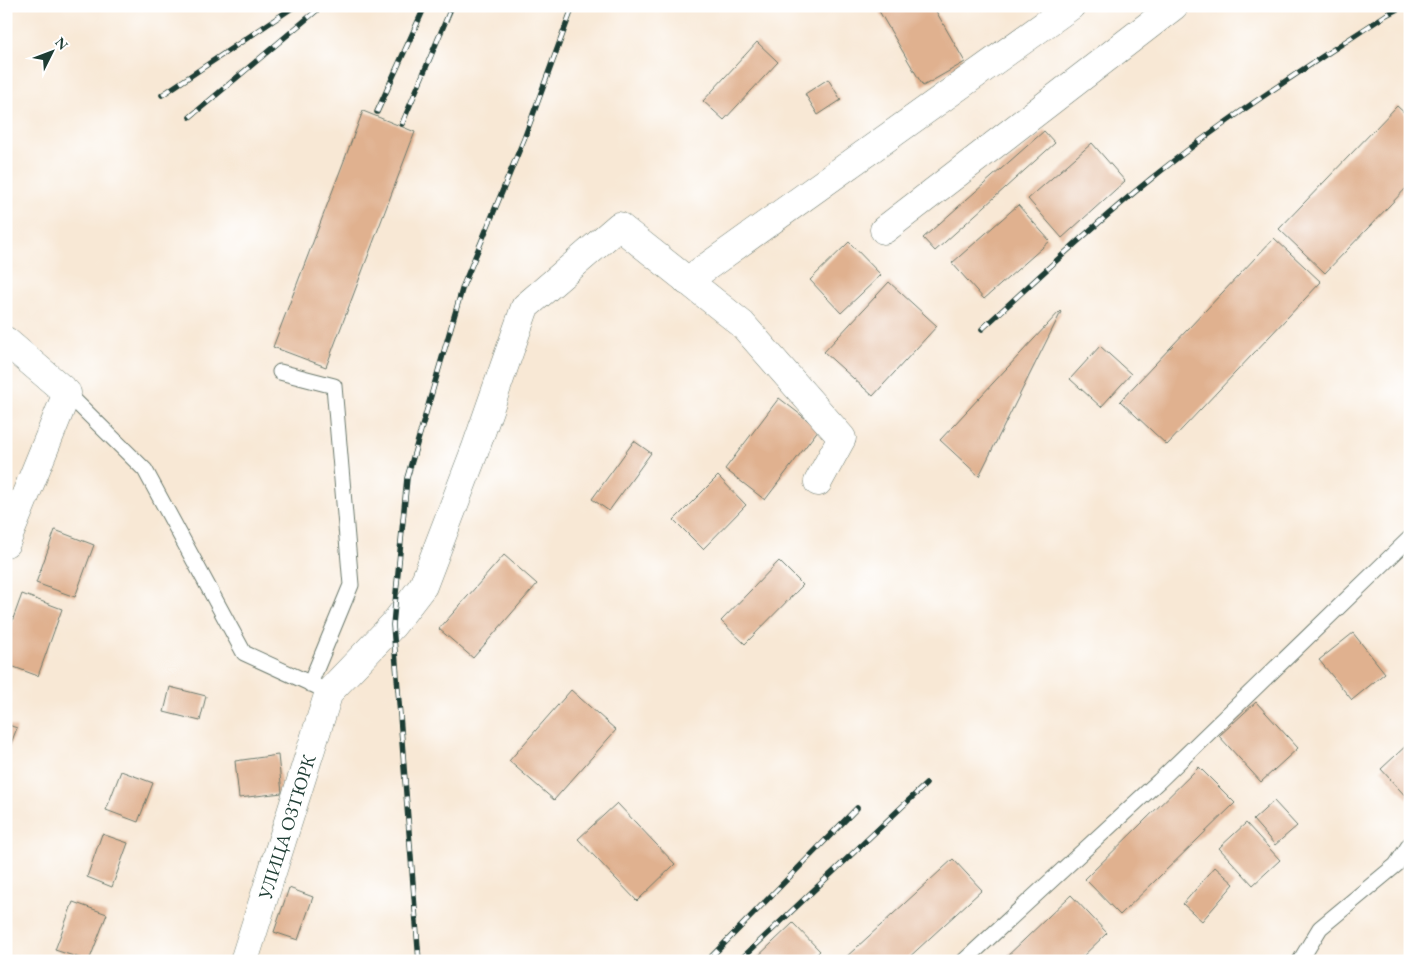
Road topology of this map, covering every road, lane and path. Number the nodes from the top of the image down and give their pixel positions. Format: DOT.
graph roads {
  1 [pos="1071,6"];
  2 [pos="1174,6"];
  3 [pos="884,230"];
  4 [pos="687,280"];
  5 [pos="6,341"];
  6 [pos="280,372"];
  7 [pos="67,393"];
  8 [pos="818,482"];
  9 [pos="1410,538"];
  10 [pos="6,543"];
  11 [pos="320,688"];
  12 [pos="1410,844"];
  13 [pos="244,961"];
  14 [pos="964,961"];
  15 [pos="1300,961"];
  1 -- 4 [label="street"];
  2 -- 3 [label="street"];
  4 -- 8 [label="street"];
  4 -- 11 [label="street"];
  5 -- 7 [label="street"];
  6 -- 11 [label="lane"];
  7 -- 10 [label="street"];
  7 -- 11 [label="lane"];
  9 -- 14 [label="lane"];
  11 -- 13 [label="street, УЛИЦА ОЗТЮРК"];
  12 -- 15 [label="lane"];
}
